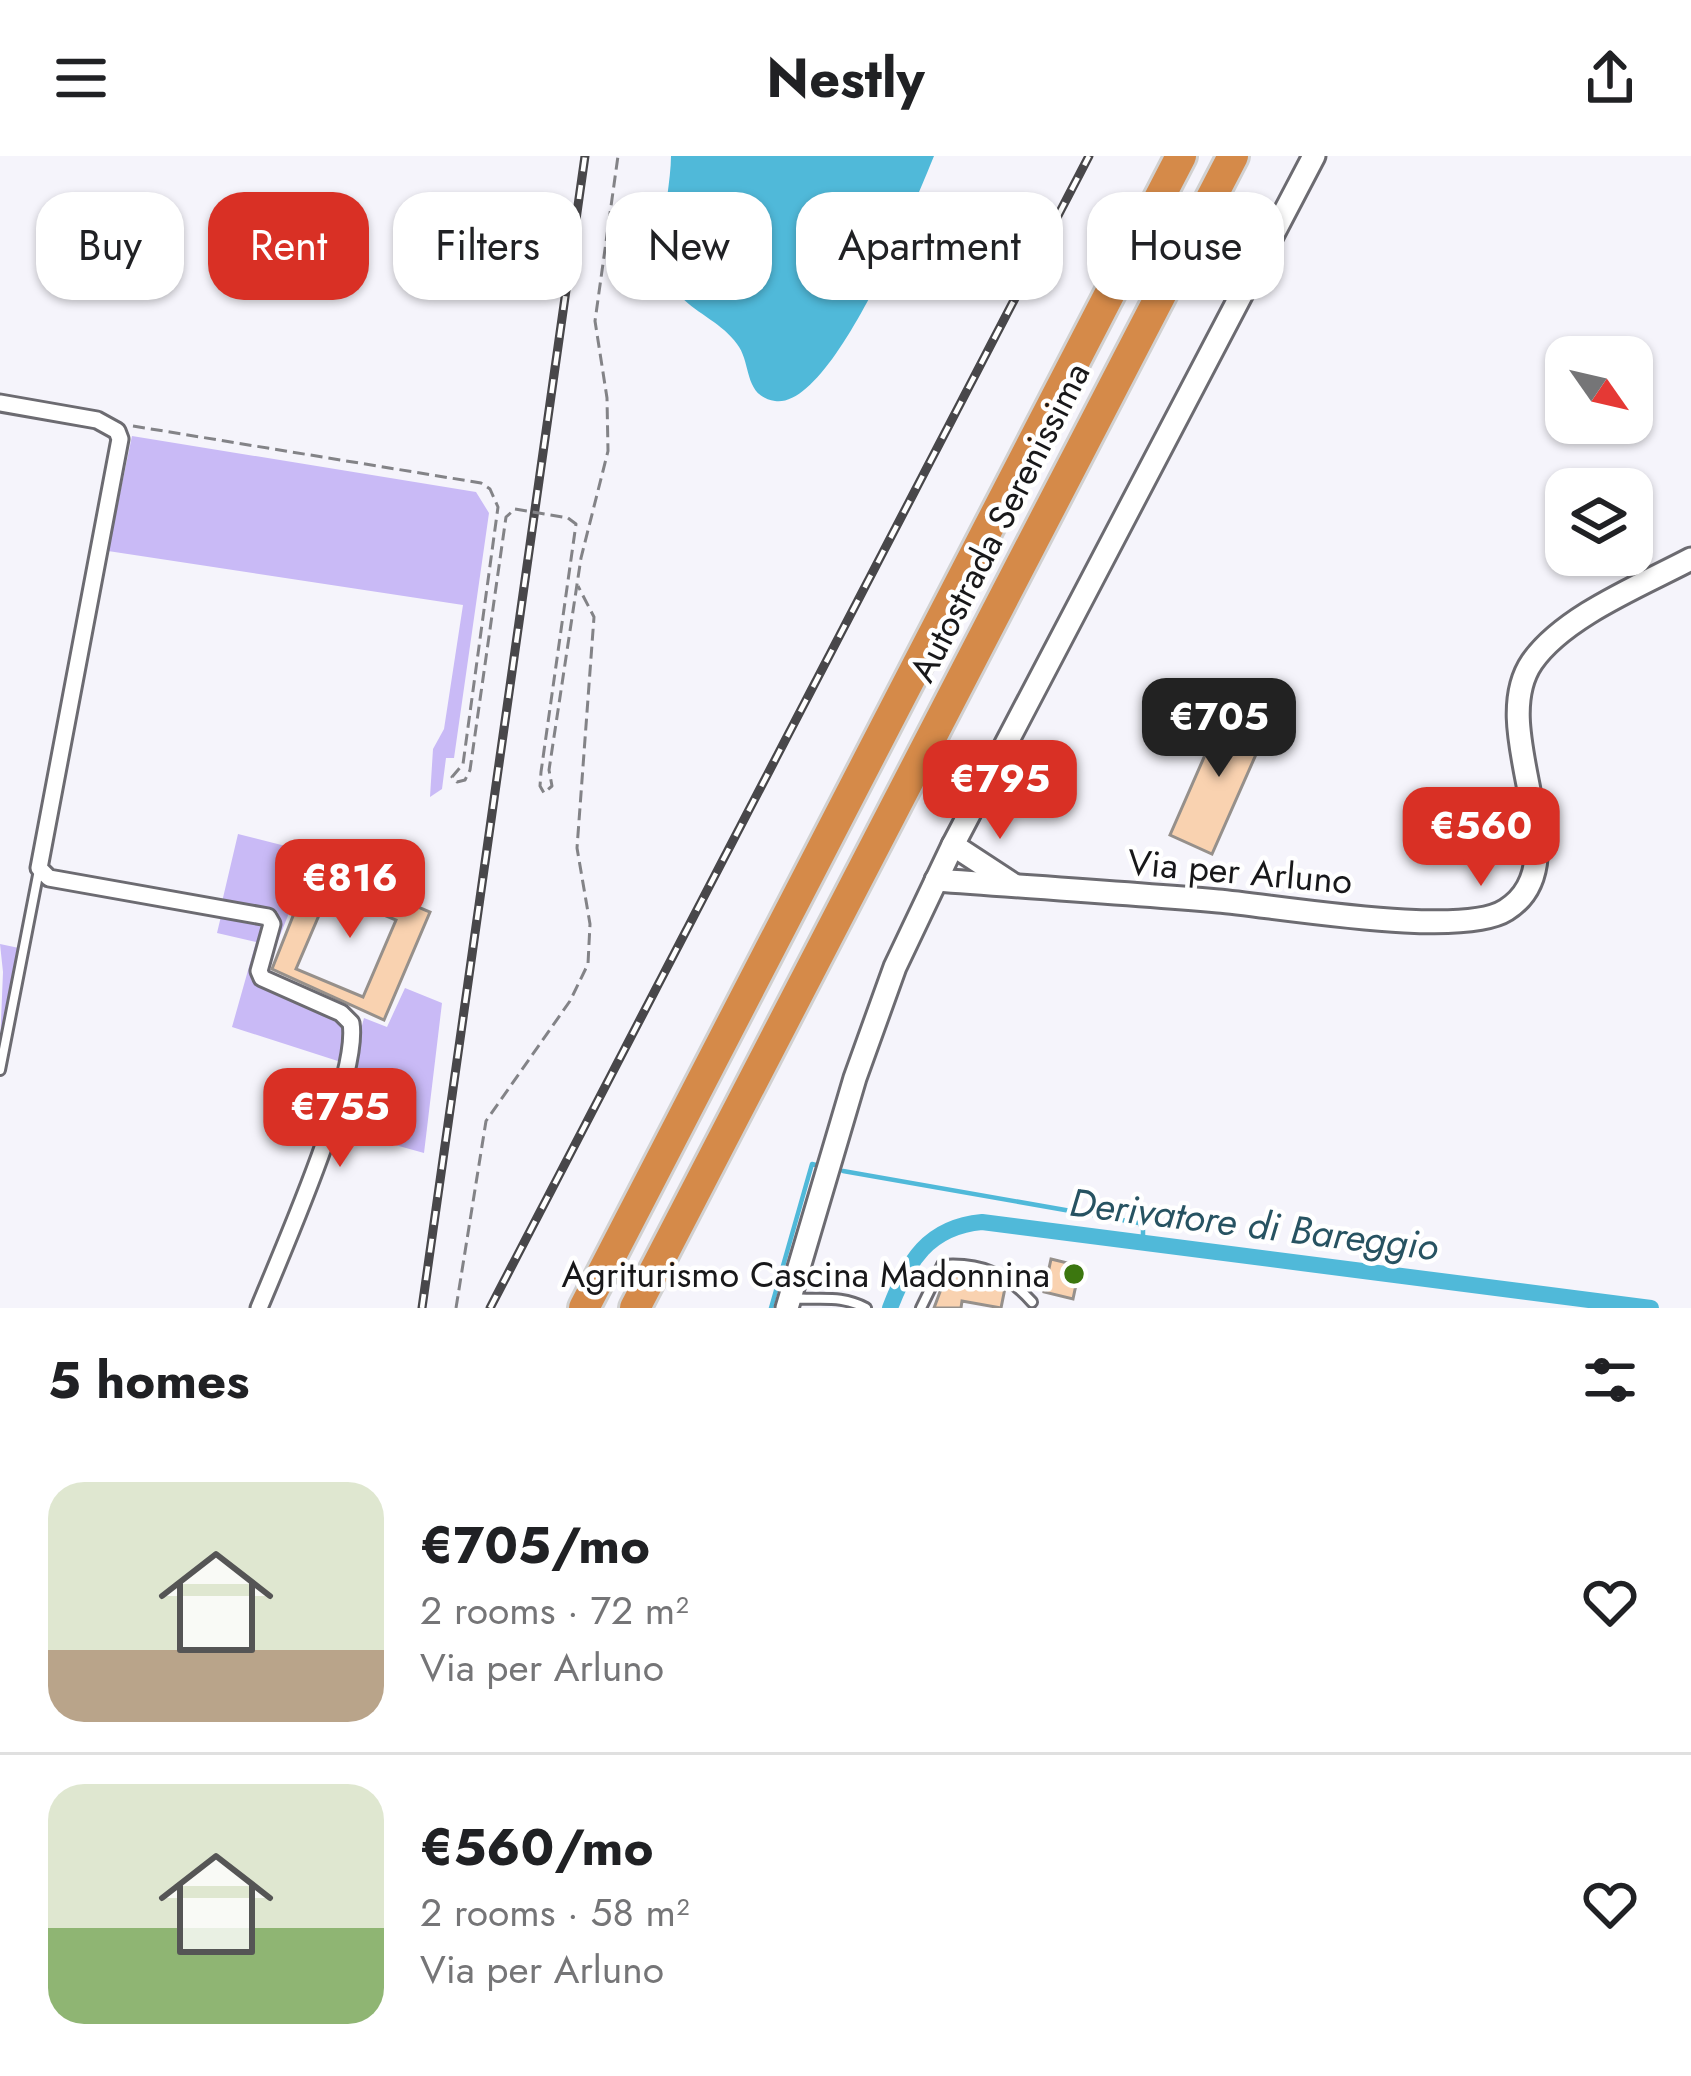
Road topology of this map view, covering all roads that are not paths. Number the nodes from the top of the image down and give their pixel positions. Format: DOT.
graph roads {
  1 [pos="1181,156"];
  2 [pos="1233,156"];
  3 [pos="1314,156"];
  4 [pos="0,403"];
  5 [pos="1691,559"];
  6 [pos="953,845"];
  7 [pos="39,868"];
  8 [pos="935,882"];
  9 [pos="1015,886"];
  10 [pos="0,1070"];
  11 [pos="1032,1302"];
  12 [pos="802,1304"];
  13 [pos="259,1308"];
  14 [pos="584,1308"];
  15 [pos="635,1308"];
  16 [pos="866,1308"];
  17 [pos="920,1308"];
  1 -- 14 [label="highway, Autostrada Serenissima"];
  2 -- 15 [label="highway, Autostrada Serenissima"];
  3 -- 6 [label="street"];
  4 -- 7 [label="street"];
  5 -- 9 [label="street, Via per Arluno"];
  6 -- 8 [label="street"];
  6 -- 9 [label="street, Via per Arluno"];
  7 -- 10 [label="lane"];
  7 -- 13 [label="street"];
  8 -- 9 [label="street, Via per Arluno"];
  8 -- 12 [label="street"];
  11 -- 17 [label="lane"];
  12 -- 16 [label="lane"];
}
